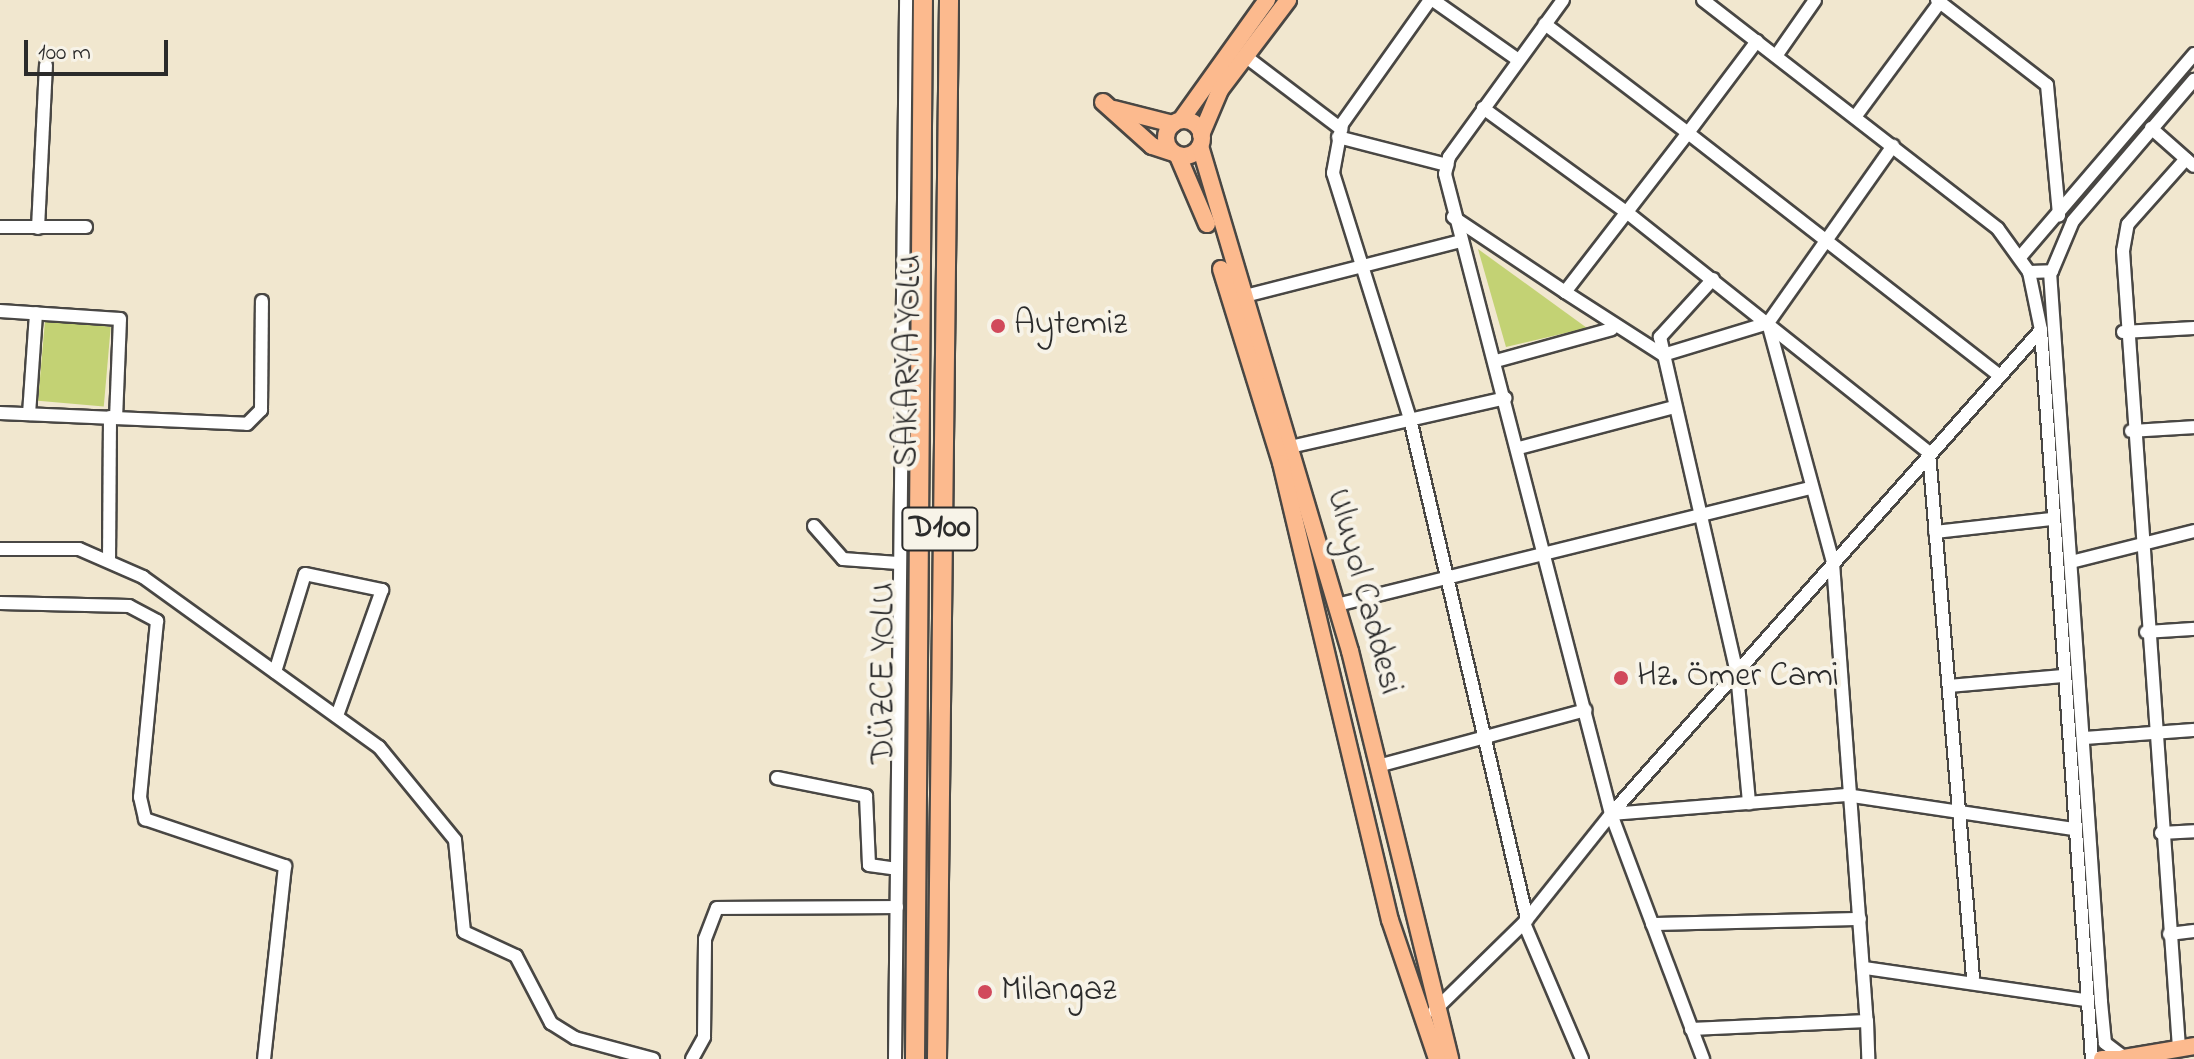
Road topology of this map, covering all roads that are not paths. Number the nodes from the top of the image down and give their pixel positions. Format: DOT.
graph roads {
  1 [pos="906,0"];
  2 [pos="923,0"];
  3 [pos="949,0"];
  4 [pos="1267,0"];
  5 [pos="1288,0"];
  6 [pos="1431,0"];
  7 [pos="1563,0"];
  8 [pos="1703,0"];
  9 [pos="1815,0"];
  10 [pos="1938,1"];
  11 [pos="1545,24"];
  12 [pos="1757,41"];
  13 [pos="2194,54"];
  14 [pos="1245,56"];
  15 [pos="1776,56"];
  16 [pos="1517,59"];
  17 [pos="46,65"];
  18 [pos="2194,80"];
  19 [pos="1483,108"];
  20 [pos="1855,117"];
  21 [pos="1177,122"];
  22 [pos="2151,128"];
  23 [pos="1340,133"];
  24 [pos="1688,133"];
  25 [pos="1201,140"];
  26 [pos="1893,146"];
  27 [pos="1175,154"];
  28 [pos="2190,162"];
  29 [pos="1447,165"];
  30 [pos="1629,214"];
  31 [pos="2059,215"];
  32 [pos="1453,217"];
  33 [pos="0,227"];
  34 [pos="86,227"];
  35 [pos="38,228"];
  36 [pos="1998,229"];
  37 [pos="2034,239"];
  38 [pos="1826,240"];
  39 [pos="1460,241"];
  40 [pos="2058,252"];
  41 [pos="2021,256"];
  42 [pos="1361,265"];
  43 [pos="2029,272"];
  44 [pos="2050,272"];
  45 [pos="1713,279"];
  46 [pos="1565,292"];
  47 [pos="1241,297"];
  48 [pos="262,301"];
  49 [pos="0,311"];
  50 [pos="36,313"];
  51 [pos="1768,323"];
  52 [pos="2194,328"];
  53 [pos="1612,329"];
  54 [pos="2041,330"];
  55 [pos="2123,332"];
  56 [pos="1663,355"];
  57 [pos="1496,361"];
  58 [pos="1998,374"];
  59 [pos="1506,398"];
  60 [pos="1674,407"];
  61 [pos="0,413"];
  62 [pos="29,414"];
  63 [pos="113,418"];
  64 [pos="1410,419"];
  65 [pos="2194,427"];
  66 [pos="2131,431"];
  67 [pos="1290,447"];
  68 [pos="1519,448"];
  69 [pos="1929,453"];
  70 [pos="1809,488"];
  71 [pos="1698,514"];
  72 [pos="2051,519"];
  73 [pos="814,526"];
  74 [pos="2194,531"];
  75 [pos="1935,532"];
  76 [pos="2139,541"];
  77 [pos="0,549"];
  78 [pos="1548,555"];
  79 [pos="109,561"];
  80 [pos="2075,561"];
  81 [pos="898,563"];
  82 [pos="1833,563"];
  83 [pos="1447,580"];
  84 [pos="0,603"];
  85 [pos="1337,605"];
  86 [pos="2194,629"];
  87 [pos="2146,632"];
  88 [pos="275,672"];
  89 [pos="1737,673"];
  90 [pos="2063,676"];
  91 [pos="1949,686"];
  92 [pos="1586,710"];
  93 [pos="337,716"];
  94 [pos="2194,730"];
  95 [pos="2153,732"];
  96 [pos="1483,738"];
  97 [pos="2084,738"];
  98 [pos="1378,766"];
  99 [pos="777,778"];
  100 [pos="1846,795"];
  101 [pos="1749,803"];
  102 [pos="1611,814"];
  103 [pos="1955,814"];
  104 [pos="2073,829"];
  105 [pos="2194,831"];
  106 [pos="2161,833"];
  107 [pos="897,869"];
  108 [pos="897,907"];
  109 [pos="1860,919"];
  110 [pos="1526,921"];
  111 [pos="1652,924"];
  112 [pos="2194,931"];
  113 [pos="2169,934"];
  114 [pos="1865,968"];
  115 [pos="1973,978"];
  116 [pos="2085,1000"];
  117 [pos="1434,1012"];
  118 [pos="1867,1021"];
  119 [pos="1691,1029"];
  120 [pos="1429,1034"];
  121 [pos="2186,1047"];
  122 [pos="2124,1058"];
  123 [pos="264,1059"];
  124 [pos="653,1059"];
  125 [pos="692,1059"];
  126 [pos="895,1059"];
  127 [pos="915,1059"];
  128 [pos="937,1059"];
  129 [pos="1437,1059"];
  130 [pos="1450,1059"];
  131 [pos="1582,1059"];
  132 [pos="1703,1059"];
  133 [pos="1868,1059"];
  134 [pos="2092,1059"];
  135 [pos="2102,1059"];
  1 -- 81 [label="street"];
  2 -- 127 [label="highway, DÜZCE YOLU / D100"];
  3 -- 128 [label="highway, SAKARYA YOLU / D100"];
  4 -- 21 [label="main road"];
  5 -- 14 [label="main road"];
  6 -- 16 [label="street"];
  6 -- 23 [label="street"];
  7 -- 11 [label="street"];
  8 -- 12 [label="street"];
  9 -- 15 [label="street"];
  10 -- 20 [label="street"];
  10 -- 31 [label="street"];
  11 -- 16 [label="street"];
  11 -- 24 [label="street"];
  12 -- 15 [label="street"];
  12 -- 24 [label="street"];
  13 -- 31 [label="street"];
  14 -- 23 [label="street"];
  14 -- 25 [label="main road"];
  15 -- 20 [label="street"];
  16 -- 19 [label="street"];
  17 -- 35 [label="street"];
  18 -- 22 [label="street"];
  19 -- 29 [label="street"];
  19 -- 30 [label="street"];
  20 -- 26 [label="street"];
  21 -- 25 [label="main road"];
  21 -- 27 [label="main road"];
  21 -- 27 [label="main road"];
  22 -- 28 [label="street"];
  22 -- 40 [label="street"];
  23 -- 29 [label="street"];
  23 -- 42 [label="street"];
  24 -- 30 [label="street"];
  24 -- 38 [label="street"];
  25 -- 27 [label="main road"];
  25 -- 47 [label="main road, Uluyol Caddesi"];
  26 -- 36 [label="street"];
  26 -- 38 [label="street"];
  27 -- 120 [label="main road, Uluyol Caddesi"];
  28 -- 55 [label="street"];
  29 -- 32 [label="street"];
  30 -- 45 [label="street"];
  30 -- 46 [label="street"];
  31 -- 37 [label="street"];
  32 -- 39 [label="street"];
  32 -- 46 [label="street"];
  33 -- 35 [label="street"];
  34 -- 35 [label="street"];
  36 -- 37 [label="street"];
  36 -- 41 [label="street"];
  37 -- 40 [label="street"];
  37 -- 41 [label="street"];
  38 -- 51 [label="street"];
  38 -- 58 [label="street"];
  39 -- 42 [label="street"];
  39 -- 57 [label="street"];
  40 -- 44 [label="street"];
  41 -- 43 [label="street"];
  42 -- 47 [label="street"];
  42 -- 64 [label="street"];
  43 -- 44 [label="street"];
  43 -- 54 [label="street"];
  44 -- 80 [label="street"];
  45 -- 51 [label="street"];
  45 -- 56 [label="street"];
  46 -- 53 [label="street"];
  47 -- 67 [label="main road, Uluyol Caddesi"];
  48 -- 63 [label="street"];
  49 -- 50 [label="street"];
  50 -- 62 [label="street"];
  50 -- 63 [label="street"];
  51 -- 56 [label="street"];
  51 -- 69 [label="street"];
  51 -- 70 [label="street"];
  52 -- 55 [label="street"];
  53 -- 56 [label="street"];
  53 -- 57 [label="street"];
  54 -- 58 [label="street"];
  54 -- 72 [label="street"];
  55 -- 66 [label="street"];
  56 -- 60 [label="street"];
  57 -- 59 [label="street"];
  58 -- 69 [label="street"];
  59 -- 64 [label="street"];
  59 -- 68 [label="street"];
  60 -- 68 [label="street"];
  60 -- 71 [label="street"];
  61 -- 62 [label="street"];
  62 -- 63 [label="street"];
  63 -- 79 [label="street"];
  64 -- 67 [label="street"];
  64 -- 83 [label="street"];
  65 -- 66 [label="street"];
  66 -- 76 [label="street"];
  67 -- 85 [label="main road, Uluyol Caddesi"];
  68 -- 78 [label="street"];
  69 -- 75 [label="street"];
  69 -- 82 [label="street"];
  70 -- 71 [label="street"];
  70 -- 82 [label="street"];
  71 -- 78 [label="street"];
  71 -- 89 [label="street"];
  72 -- 75 [label="street"];
  72 -- 90 [label="street"];
  73 -- 81 [label="street"];
  74 -- 76 [label="street"];
  75 -- 91 [label="street"];
  76 -- 80 [label="street"];
  76 -- 87 [label="street"];
  77 -- 79 [label="street"];
  78 -- 83 [label="street"];
  78 -- 92 [label="street"];
  79 -- 88 [label="street"];
  80 -- 97 [label="street"];
  81 -- 107 [label="street"];
  82 -- 89 [label="street"];
  82 -- 100 [label="street"];
  83 -- 85 [label="street"];
  83 -- 96 [label="street"];
  84 -- 123 [label="street"];
  85 -- 98 [label="main road, Uluyol Caddesi"];
  86 -- 87 [label="street"];
  87 -- 95 [label="street"];
  88 -- 93 [label="street"];
  88 -- 93 [label="street"];
  89 -- 101 [label="street"];
  89 -- 102 [label="street"];
  90 -- 91 [label="street"];
  90 -- 104 [label="street"];
  91 -- 103 [label="street"];
  92 -- 96 [label="street"];
  92 -- 102 [label="street"];
  93 -- 124 [label="street"];
  94 -- 95 [label="street"];
  95 -- 97 [label="street"];
  95 -- 106 [label="street"];
  96 -- 98 [label="street"];
  96 -- 110 [label="street"];
  97 -- 122 [label="street"];
  98 -- 117 [label="main road, Uluyol Caddesi"];
  99 -- 107 [label="street"];
  100 -- 101 [label="street"];
  100 -- 103 [label="street"];
  100 -- 109 [label="street"];
  101 -- 102 [label="street"];
  102 -- 110 [label="street"];
  102 -- 111 [label="street"];
  103 -- 104 [label="street"];
  103 -- 115 [label="street"];
  104 -- 116 [label="street"];
  105 -- 106 [label="street"];
  106 -- 113 [label="street"];
  107 -- 108 [label="street"];
  108 -- 125 [label="street"];
  108 -- 126 [label="street"];
  109 -- 111 [label="street"];
  109 -- 114 [label="street"];
  110 -- 117 [label="street"];
  110 -- 131 [label="street"];
  111 -- 119 [label="street"];
  112 -- 113 [label="street"];
  113 -- 121 [label="street"];
  114 -- 115 [label="street"];
  114 -- 118 [label="street"];
  115 -- 116 [label="street"];
  116 -- 134 [label="street"];
  117 -- 120 [label="street"];
  117 -- 130 [label="main road, Uluyol Caddesi"];
  118 -- 119 [label="street"];
  118 -- 133 [label="street"];
  119 -- 132 [label="street"];
  120 -- 129 [label="main road, Uluyol Caddesi"];
  121 -- 122 [label="main road"];
  122 -- 135 [label="main road"];
}
